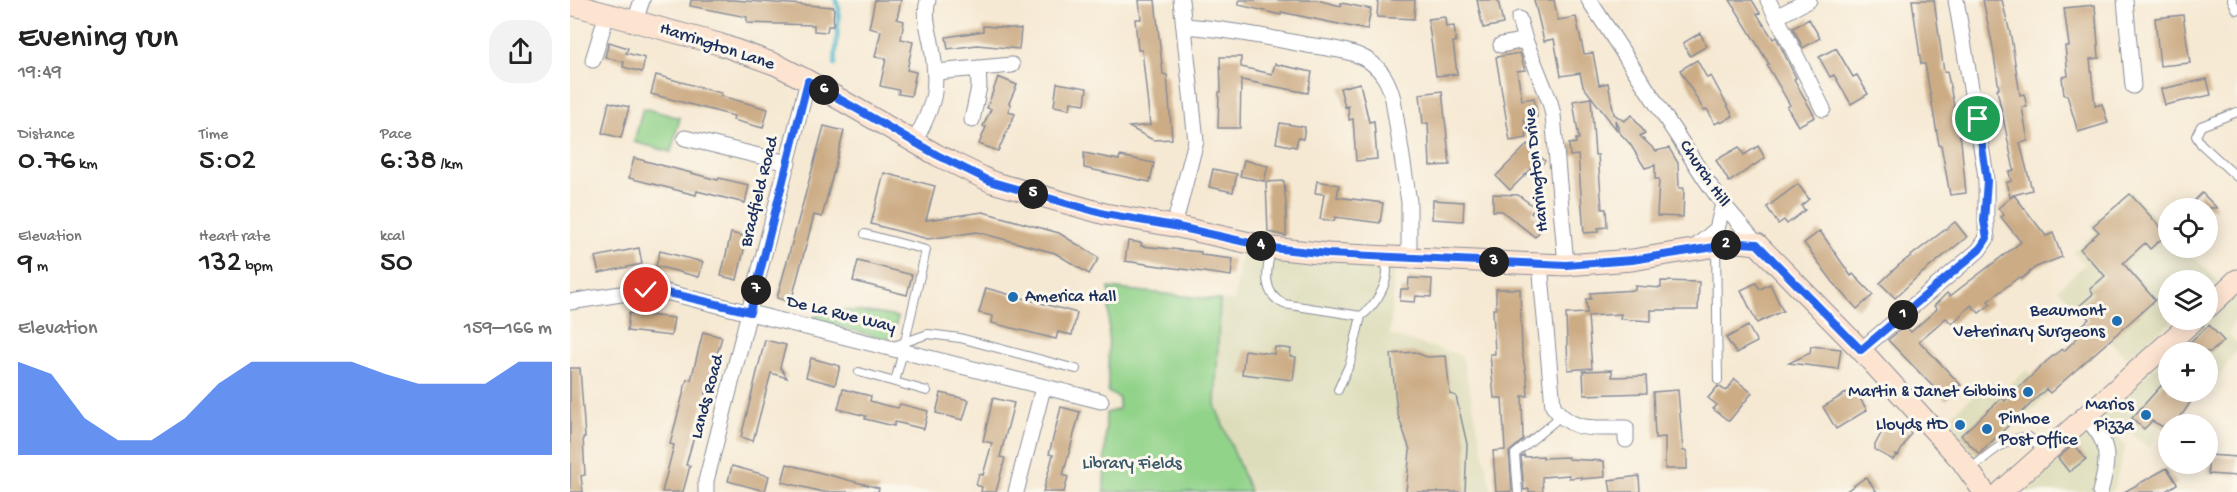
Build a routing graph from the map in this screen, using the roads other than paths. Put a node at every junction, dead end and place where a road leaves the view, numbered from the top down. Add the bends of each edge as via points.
1 (642, 0) edge
2 (928, 0) edge
3 (1181, 0) edge
4 (1589, 0) edge
5 (1768, 0) edge
6 (1809, 0) edge
7 (1956, 0) edge
8 (2125, 0) edge
9 (2232, 0) edge
10 (570, 4) edge
11 (2237, 10) edge
12 (607, 14) junction
13 (1778, 16) junction
14 (1519, 19) dead end
15 (635, 21) junction
16 (1185, 26) junction
17 (1525, 40) junction
18 (1501, 45) dead end
19 (593, 60) dead end
20 (1012, 65) dead end
21 (978, 68) junction
22 (936, 72) junction
23 (808, 81) junction
24 (2133, 86) dead end
25 (1823, 109) dead end
26 (2237, 112) edge
27 (972, 120) dead end
28 (685, 138) dead end
29 (914, 142) junction
30 (788, 163) junction
31 (2237, 177) edge
32 (1723, 204) junction
33 (1174, 226) junction
34 (866, 234) dead end
35 (1757, 244) junction
36 (1716, 246) junction
37 (1272, 248) junction
38 (1692, 250) junction
39 (1382, 256) junction
40 (1409, 257) junction
41 (1540, 264) junction
42 (1566, 265) junction
43 (2237, 280) edge
44 (2218, 298) edge
45 (570, 302) edge
46 (750, 312) junction
47 (1361, 316) junction
48 (2183, 330) edge
49 (899, 346) junction
50 (1861, 350) junction
51 (1076, 369) dead end
52 (859, 372) dead end
53 (1718, 380) dead end
54 (895, 382) junction
55 (1042, 388) junction
56 (1338, 390) dead end
57 (927, 391) dead end
58 (1101, 401) dead end
59 (1561, 416) junction
60 (2085, 418) junction
61 (1626, 440) dead end
62 (2044, 454) junction
63 (1970, 470) junction
64 (706, 492) edge
65 (1016, 492) edge
66 (1518, 492) edge
67 (1984, 492) edge
68 (2001, 492) edge
69 (2100, 492) edge

1 - 15 street
2 - 22 street via 926,13
3 - 16 street
4 - 32 street, Church Hill
5 - 13 street
6 - 13 street
7 - 50 street via 1985,170 1987,238 1979,250
8 - 24 street
9 - 11 lane
10 - 12 street, Harrington Lane
12 - 15 street, Harrington Lane
12 - 19 street
13 - 25 street
14 - 17 street, Harrington Drive
15 - 23 street, Harrington Lane via 719,44
16 - 33 street via 1196,141
16 - 40 street via 1225,29 1334,50 1361,57 1379,69 1393,99 1409,202
17 - 18 street
17 - 42 street, Harrington Drive via 1553,115
20 - 21 street
21 - 22 street
21 - 27 street via 979,87
22 - 29 street via 930,115
23 - 29 street, Harrington Lane
23 - 30 street, Bradfield Road
26 - 31 lane via 2201,126 2196,136
28 - 30 street
29 - 33 street, Harrington Lane via 992,182 1105,214
30 - 46 street, Bradfield Road
32 - 35 street, Church Hill
32 - 38 street via 1717,229
33 - 37 street, Harrington Lane
34 - 49 lane via 926,250
35 - 36 street, Harrington Lane
35 - 50 street, Church Hill
36 - 38 street, Harrington Lane
36 - 53 lane
37 - 39 street, Harrington Lane
37 - 47 lane via 1268,287 1276,300
38 - 42 street, Harrington Lane
39 - 40 street, Harrington Lane
39 - 47 lane via 1386,281 1368,312
40 - 41 street, Harrington Lane
41 - 42 street, Harrington Lane
41 - 59 street via 1551,402
43 - 44 street
45 - 46 street, De La Rue Way via 646,290
46 - 49 street, De La Rue Way
46 - 64 street, Lands Road
47 - 56 lane via 1350,363
48 - 60 street
49 - 51 lane via 928,334 960,338
49 - 54 lane
49 - 55 street, De La Rue Way
50 - 63 street, Church Hill
52 - 54 lane
54 - 57 lane
55 - 58 street, De La Rue Way
55 - 65 street
59 - 61 street via 1579,427 1626,428
59 - 66 lane via 1515,454
60 - 62 street
60 - 69 street via 2094,426 2107,452
62 - 63 lane via 2029,437 2017,437
62 - 68 street
63 - 67 street, Church Hill

